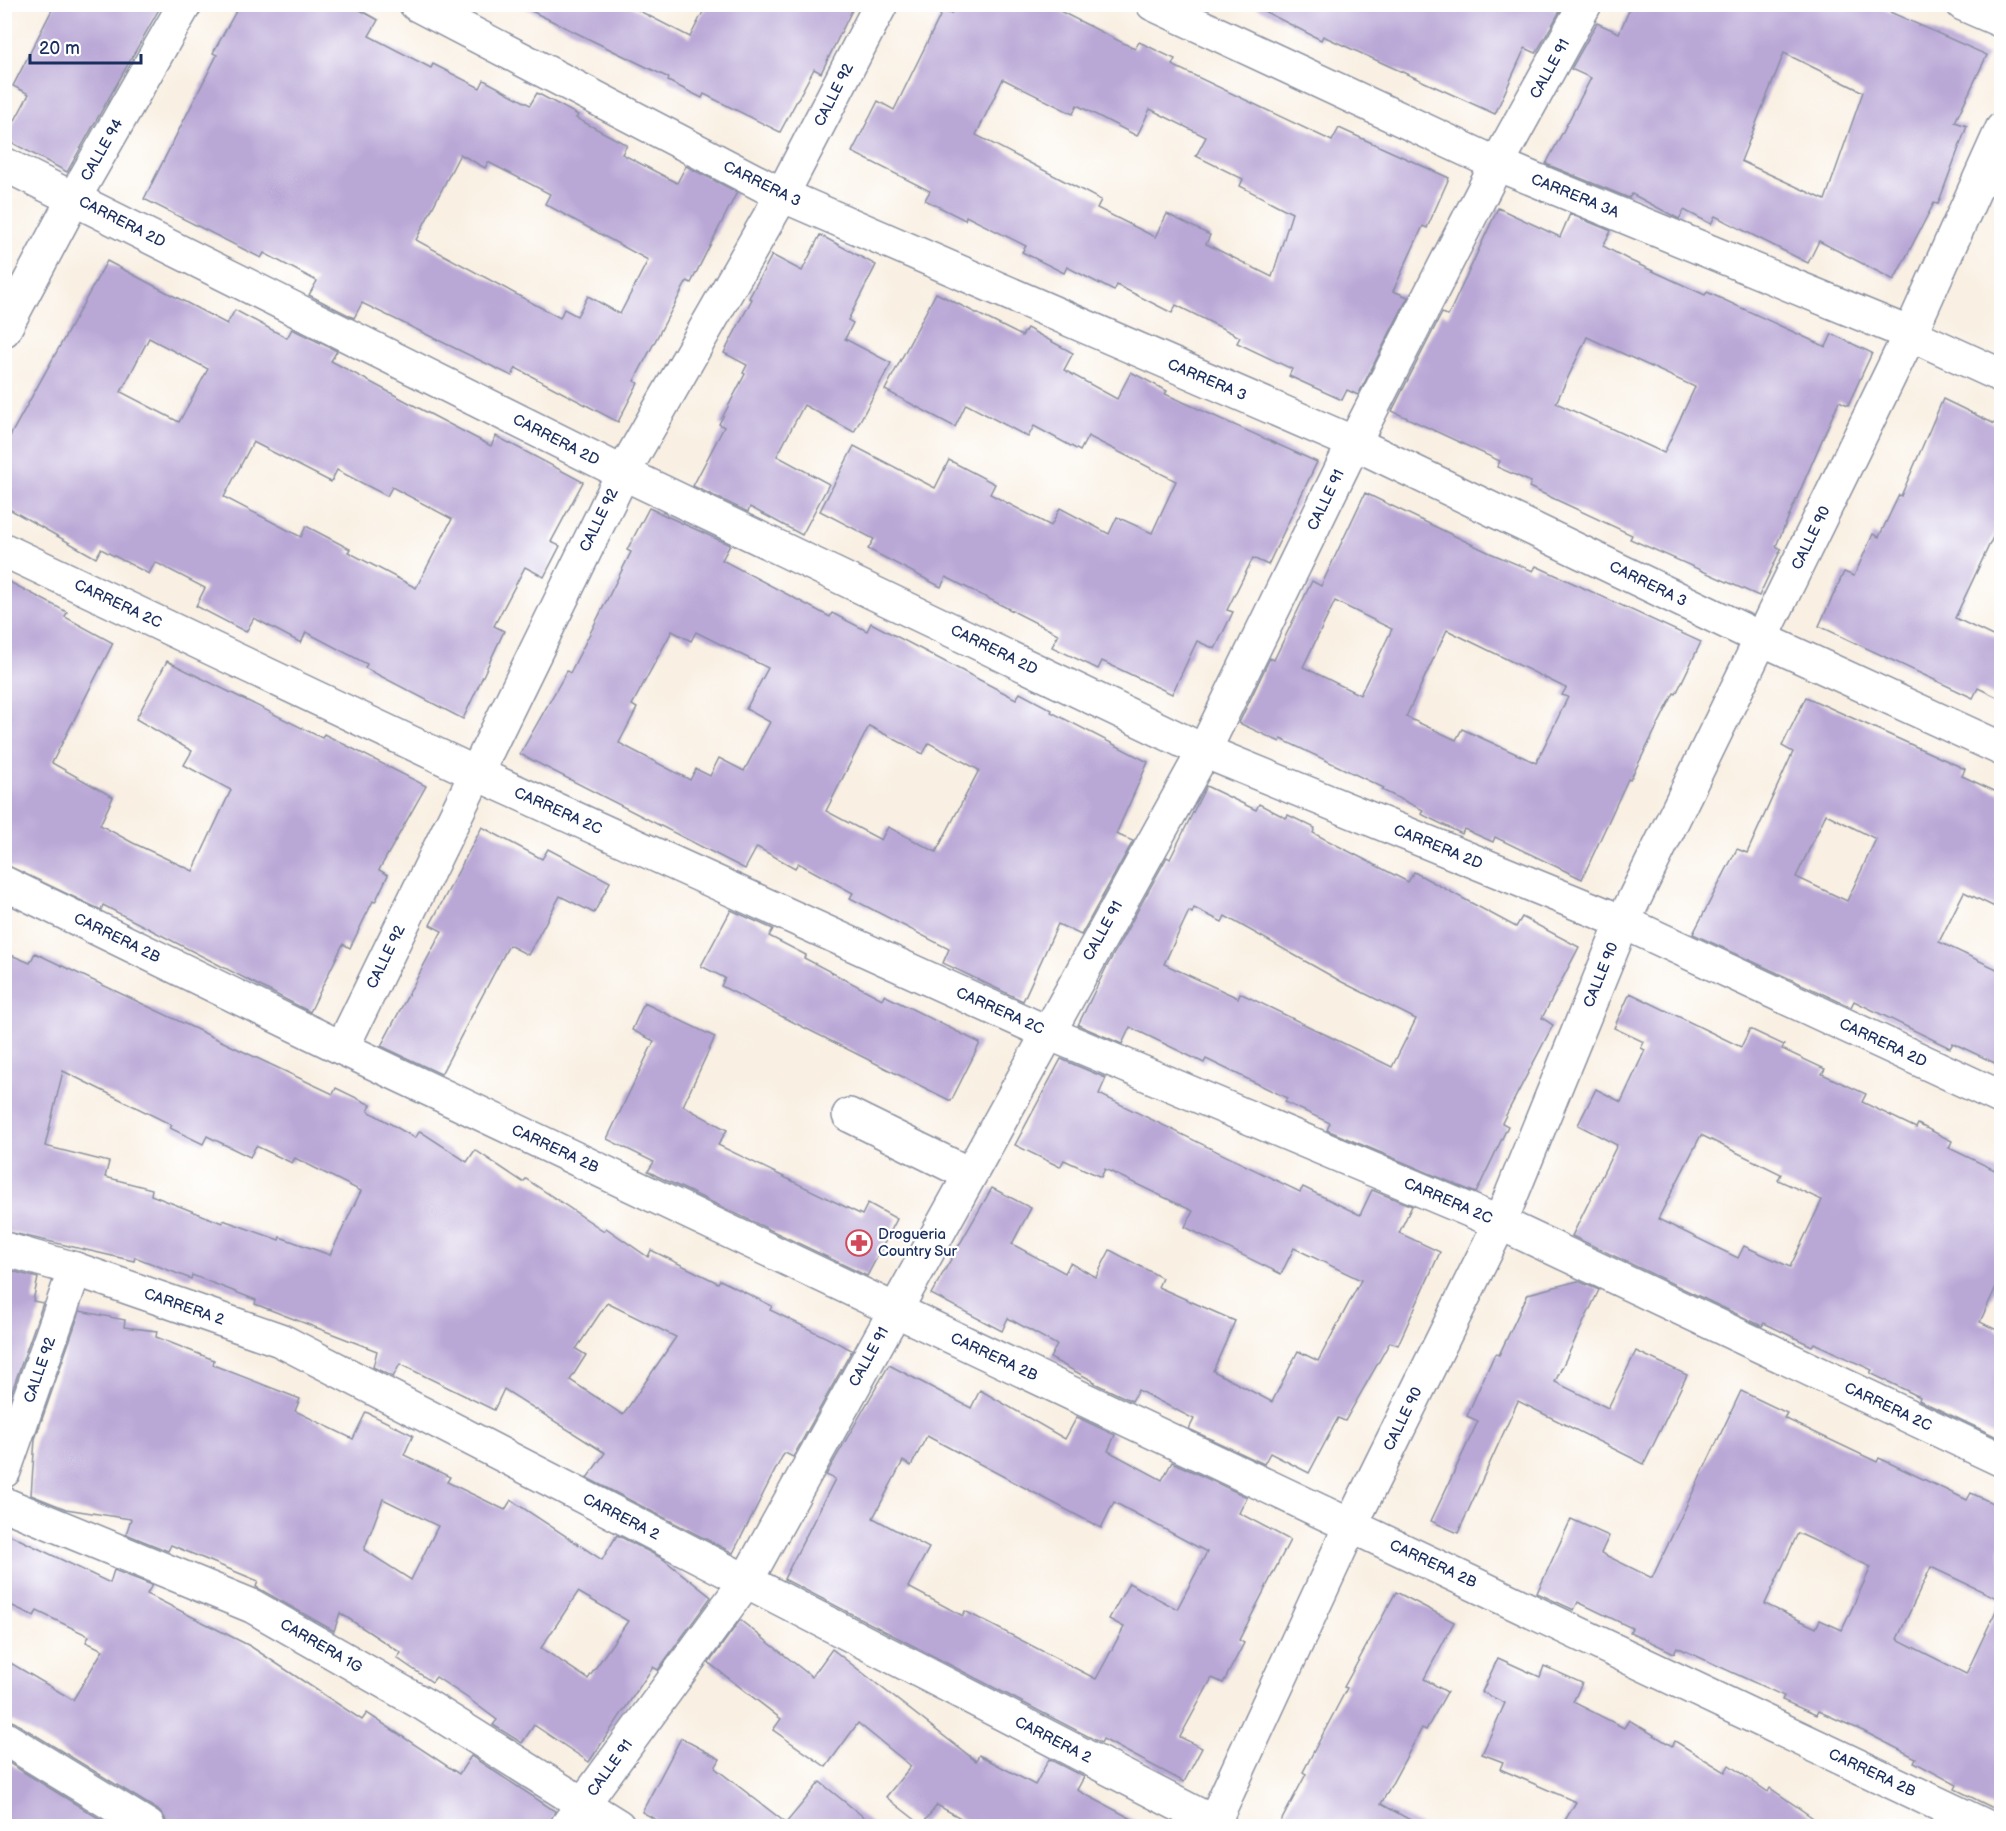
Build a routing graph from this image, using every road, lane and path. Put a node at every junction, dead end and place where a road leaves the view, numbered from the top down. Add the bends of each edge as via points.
1 (185, 4) edge
2 (416, 4) edge
3 (881, 4) edge
4 (1153, 4) edge
5 (1585, 4) edge
6 (1963, 4) edge
7 (2001, 21) edge
8 (2001, 129) edge
9 (4, 164) edge
10 (1497, 164) junction
11 (782, 195) junction
12 (74, 198) junction
13 (4, 330) edge
14 (1910, 334) junction
15 (2001, 376) edge
16 (1354, 443) junction
17 (623, 473) junction
18 (4, 550) edge
19 (1762, 639) junction
20 (2001, 748) edge
21 (1204, 751) junction
22 (475, 773) junction
23 (4, 883) edge
24 (1623, 922) junction
25 (1046, 1032) junction
26 (342, 1048) junction
27 (2001, 1098) edge
28 (849, 1115) dead end
29 (969, 1174) junction
30 (1500, 1223) junction
31 (4, 1249) edge
32 (75, 1269) junction
33 (895, 1310) junction
34 (2001, 1460) edge
35 (4, 1471) edge
36 (4, 1504) edge
37 (1351, 1525) junction
38 (746, 1581) junction
39 (4, 1738) edge
40 (576, 1815) edge
41 (1215, 1825) edge
42 (148, 1827) edge
43 (618, 1827) edge
44 (1985, 1827) edge

1 - 12 street, CALLE 94
2 - 11 street, CARRERA 3
3 - 11 street, CALLE 92
4 - 10 street, CARRERA 3A
5 - 10 street, CALLE 91
6 - 7 street
8 - 14 street, CALLE 90
9 - 12 street, CARRERA 2D
10 - 14 street, CARRERA 3A
10 - 16 street, CALLE 91
11 - 16 street, CARRERA 3
11 - 17 street, CALLE 92
12 - 13 street, CALLE 94
12 - 17 street, CARRERA 2D
14 - 15 street, CARRERA 3A
14 - 19 street, CALLE 90
16 - 19 street, CARRERA 3
16 - 21 street, CALLE 91
17 - 21 street, CARRERA 2D
17 - 22 street, CALLE 92
18 - 22 street, CARRERA 2C
19 - 20 street, CARRERA 3
19 - 24 street, CALLE 90
21 - 24 street, CARRERA 2D
21 - 25 street, CALLE 91
22 - 25 street, CARRERA 2C
22 - 26 street, CALLE 92
23 - 26 street, CARRERA 2B
24 - 27 street, CARRERA 2D
24 - 30 street, CALLE 90
25 - 29 street, CALLE 91
25 - 30 street, CARRERA 2C
26 - 33 street, CARRERA 2B
28 - 29 street
29 - 33 street, CALLE 91
30 - 34 street, CARRERA 2C
30 - 37 street, CALLE 90
31 - 32 street, CARRERA 2
32 - 35 street, CALLE 92
32 - 38 street, CARRERA 2 via 280,1340
33 - 37 street, CARRERA 2B
33 - 38 street, CALLE 91
36 - 40 street, CARRERA 1G via 252,1606 425,1705
37 - 41 street, CALLE 90
37 - 44 street, CARRERA 2B
38 - 40 street, CALLE 91
38 - 41 street, CARRERA 2
39 - 42 street
40 - 43 street, CARRERA 1G

